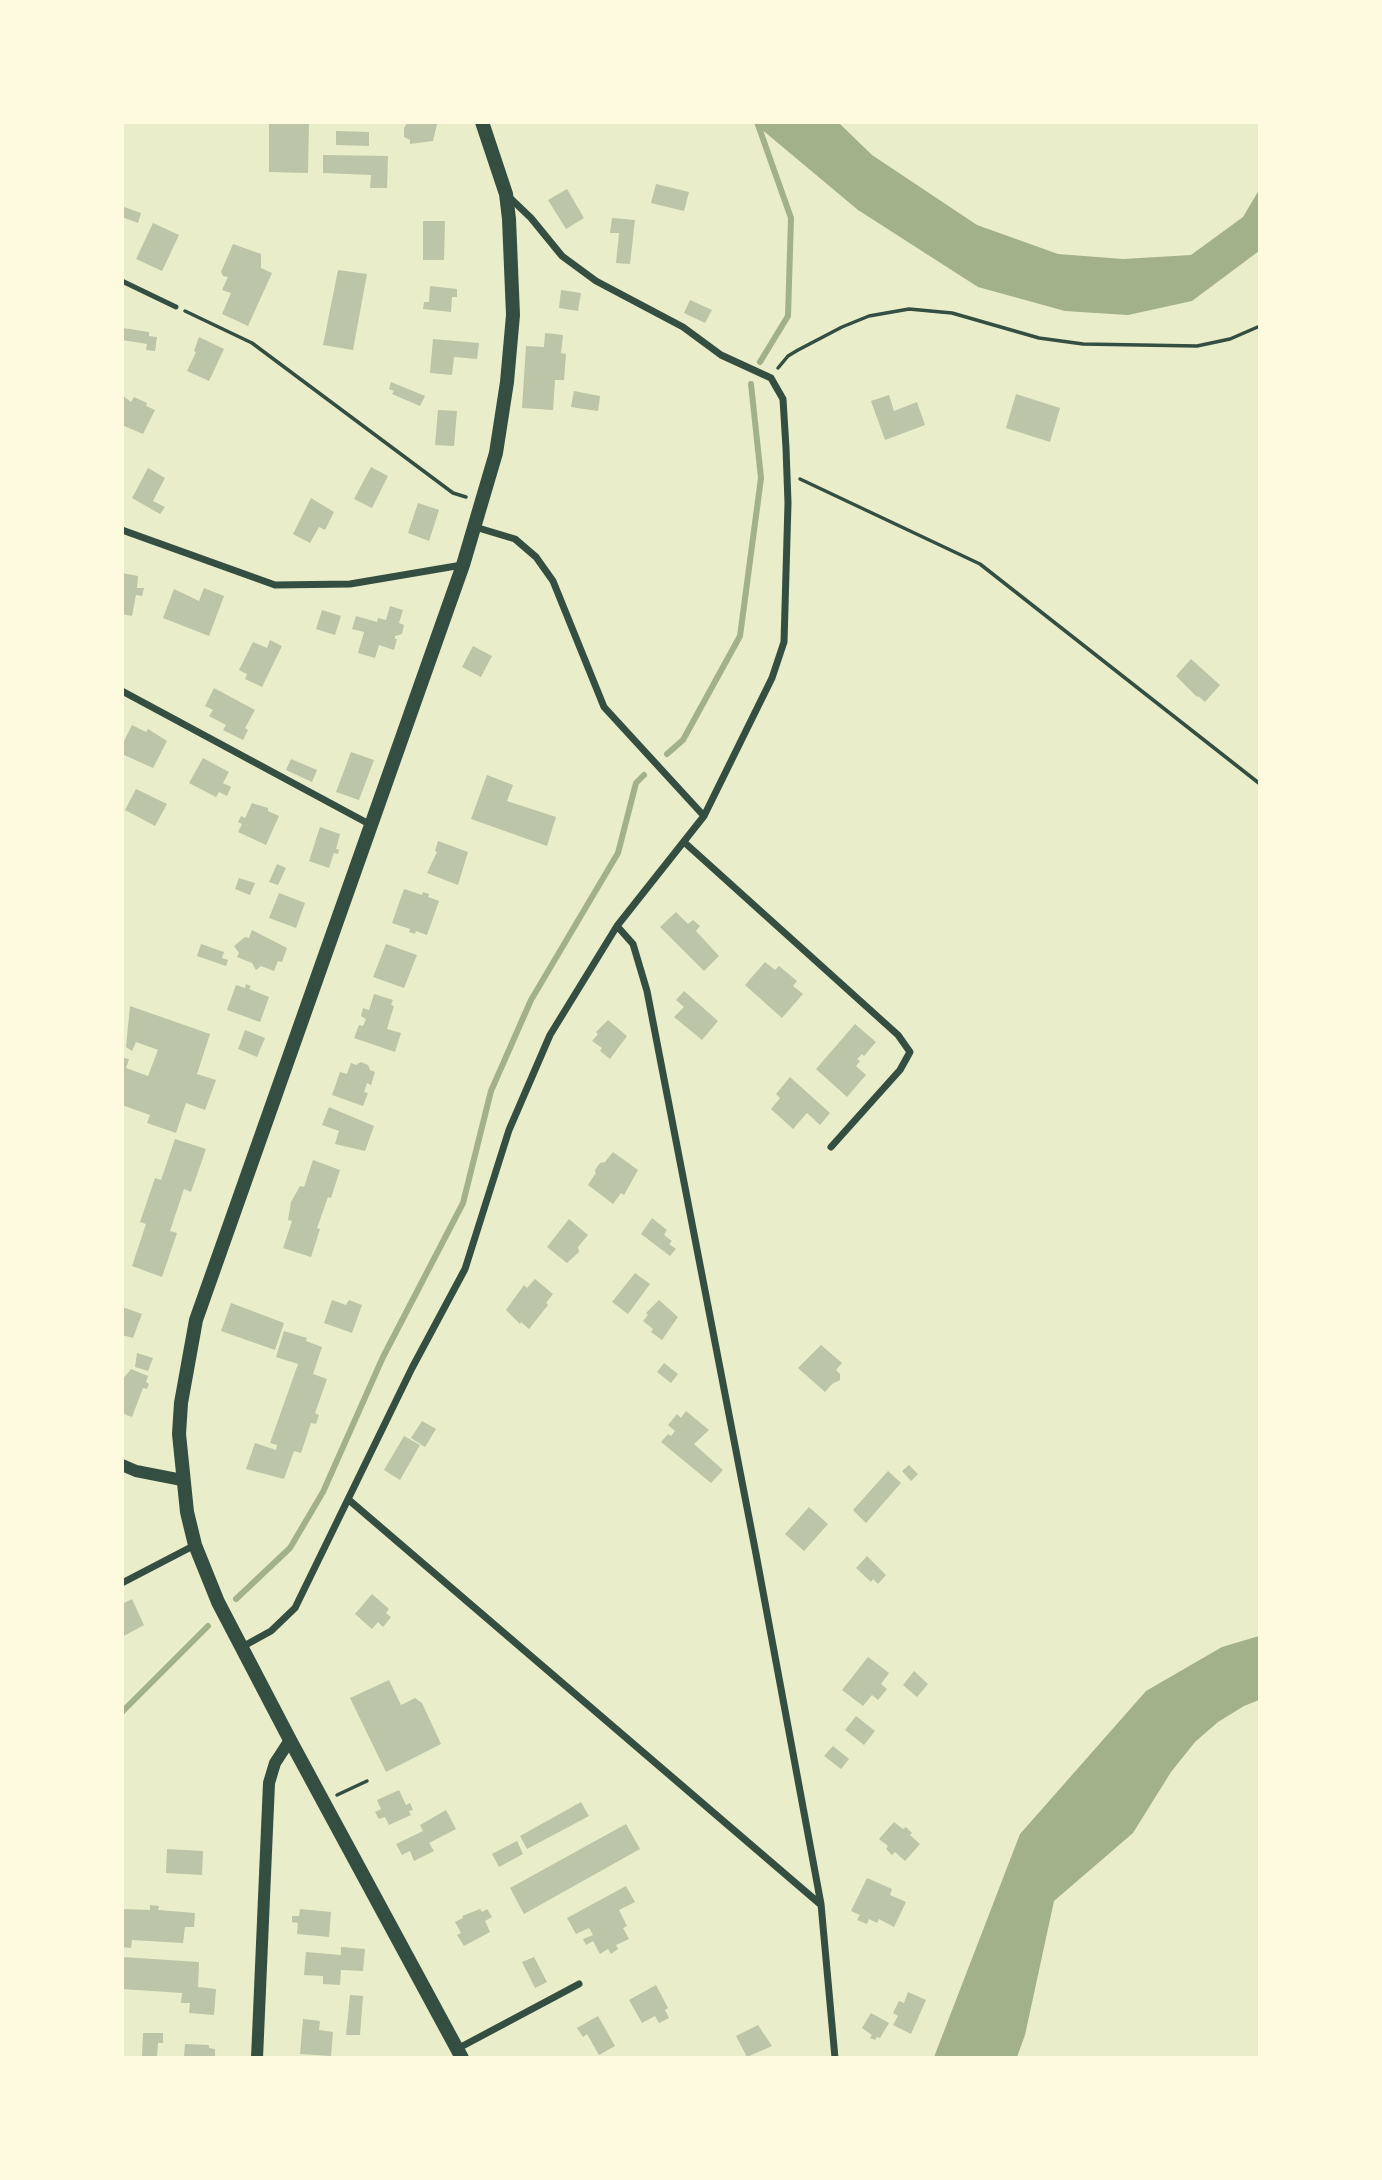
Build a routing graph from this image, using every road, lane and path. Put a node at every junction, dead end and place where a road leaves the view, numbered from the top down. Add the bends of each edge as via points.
1 (482, 122) edge
2 (506, 194) junction
3 (122, 281) edge
4 (176, 307) joint
5 (1259, 326) edge
6 (771, 378) junction
7 (786, 473) junction
8 (482, 502) junction
9 (474, 527) junction
10 (122, 530) edge
11 (463, 565) junction
12 (122, 691) edge
13 (1259, 784) edge
14 (704, 816) junction
15 (372, 825) junction
16 (684, 842) junction
17 (617, 926) junction
18 (831, 1147) dead end
19 (122, 1465) edge
20 (182, 1480) junction
21 (349, 1500) junction
22 (195, 1545) junction
23 (122, 1583) edge
24 (241, 1648) junction
25 (290, 1740) junction
26 (367, 1781) dead end
27 (330, 1785) dead end
28 (821, 1904) junction
29 (579, 1984) dead end
30 (459, 2053) edge
31 (257, 2057) edge
32 (835, 2057) edge

1 - 2 main road
2 - 6 street via 562,256 596,281 682,327 721,355
2 - 8 main road via 513,315 496,453
3 - 4 lane
4 - 8 path via 252,343 453,493
5 - 6 path via 1197,346 1083,344 1039,338 952,313 909,309 869,316 842,327 789,356
6 - 7 street via 783,399
7 - 13 path via 980,564
7 - 14 street via 784,642 767,689
8 - 9 main road
9 - 11 main road
9 - 14 street via 515,539 536,556 553,581 604,707
10 - 11 street via 275,584 350,584
11 - 15 main road
12 - 15 street
14 - 16 street
15 - 20 main road via 196,1320 181,1403
16 - 17 street
16 - 18 street via 898,1035 910,1052 900,1070
17 - 21 street via 550,1035 509,1130 465,1269
17 - 28 street via 633,944 647,991
19 - 20 street
20 - 22 main road
21 - 24 street via 295,1608 271,1631
21 - 28 street
22 - 23 street
22 - 24 main road
24 - 25 main road
25 - 30 main road
25 - 31 street via 269,1783
26 - 27 path via 337,1798
28 - 32 street
29 - 30 street

